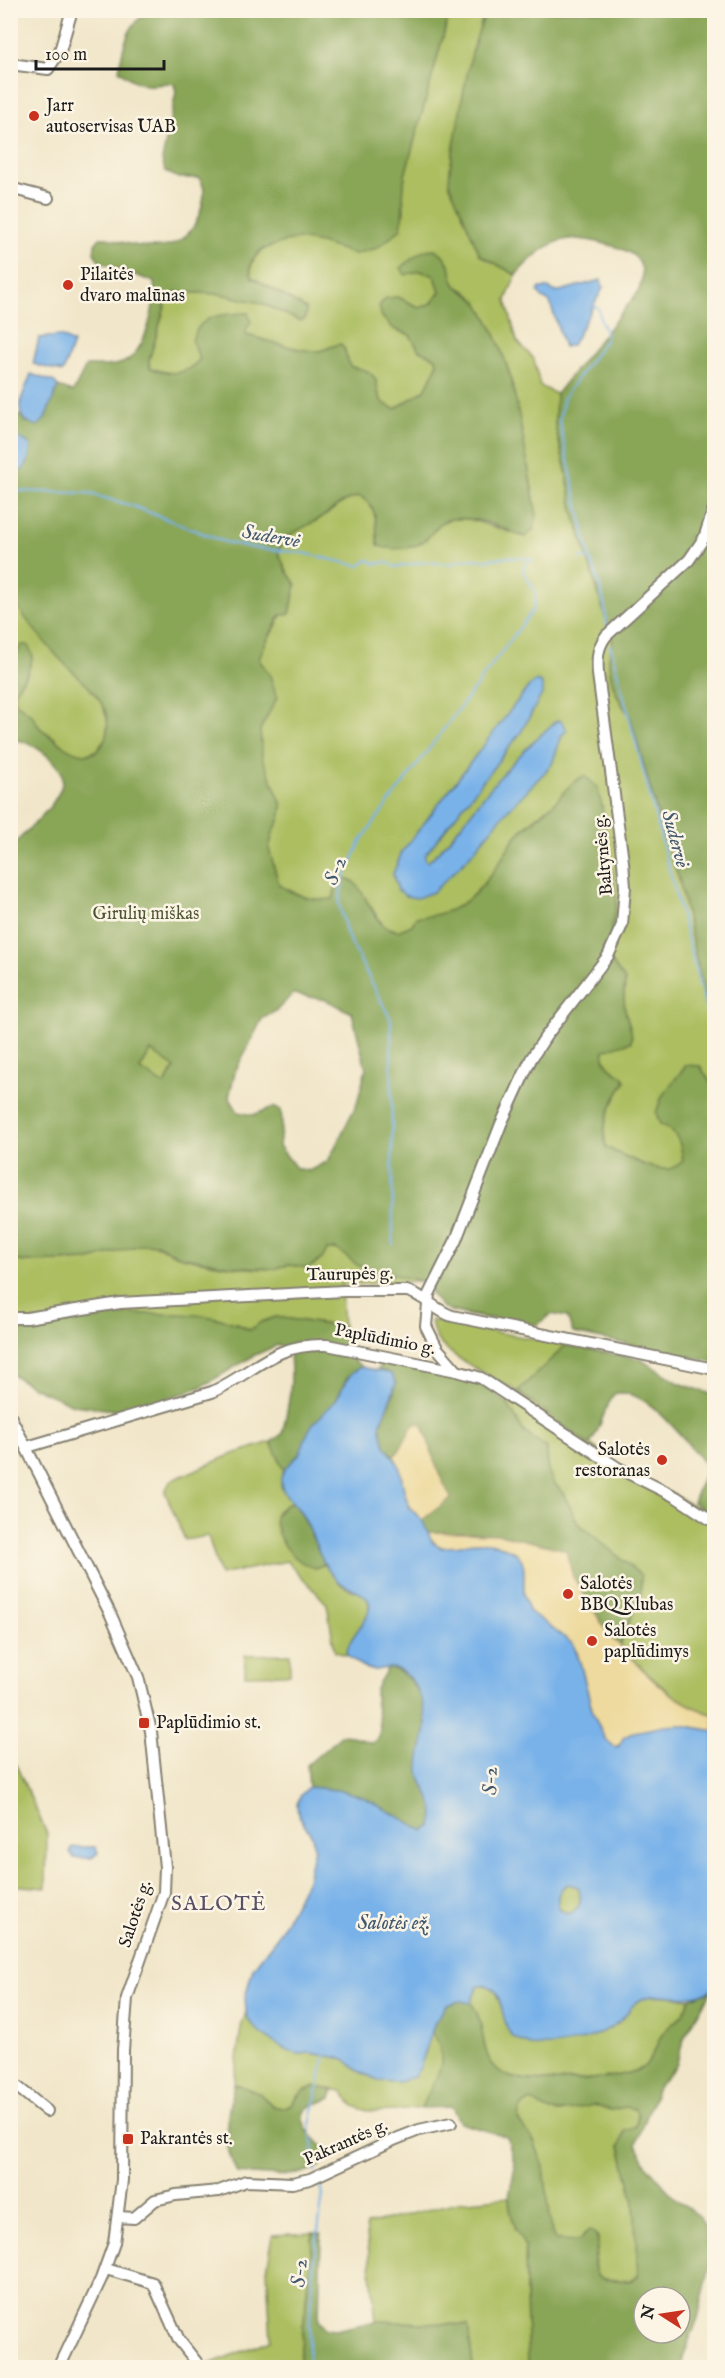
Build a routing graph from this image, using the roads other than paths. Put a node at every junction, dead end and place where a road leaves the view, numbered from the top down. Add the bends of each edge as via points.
1 (72, 10) edge
2 (10, 64) edge
3 (10, 188) edge
4 (48, 198) dead end
5 (714, 508) edge
6 (428, 1303) junction
7 (10, 1318) edge
8 (714, 1369) edge
9 (457, 1371) junction
10 (10, 1416) edge
11 (27, 1447) junction
12 (714, 1522) edge
13 (10, 2081) edge
14 (47, 2111) dead end
15 (451, 2123) dead end
16 (118, 2217) junction
17 (106, 2269) junction
18 (59, 2367) edge
19 (201, 2367) edge

1 - 2 street via 60,51 48,69
3 - 4 street
5 - 6 street, Baltynės g. via 704,538 689,560 606,636 599,647 598,674 625,887 622,925 608,956 546,1036 524,1073
6 - 7 street, Taurupės g. via 416,1293 406,1291 344,1291 120,1303
6 - 8 street, Taurupės g. via 452,1316
6 - 9 street via 426,1326 437,1348
9 - 11 street, Paplūdimio g. via 306,1344 275,1354 212,1392
9 - 12 street, Paplūdimio g. via 496,1386 618,1468 676,1497
10 - 11 street, Salotės g.
11 - 16 street, Salotės g. via 138,1677 151,1731 159,1797 164,1892 127,1998
13 - 14 street
15 - 16 street, Pakrantės g. via 396,2139 310,2179 246,2181 219,2190 163,2198 134,2218
16 - 17 street, Salotės g.
17 - 18 street, Salotės g.
17 - 19 street via 153,2283 179,2340

